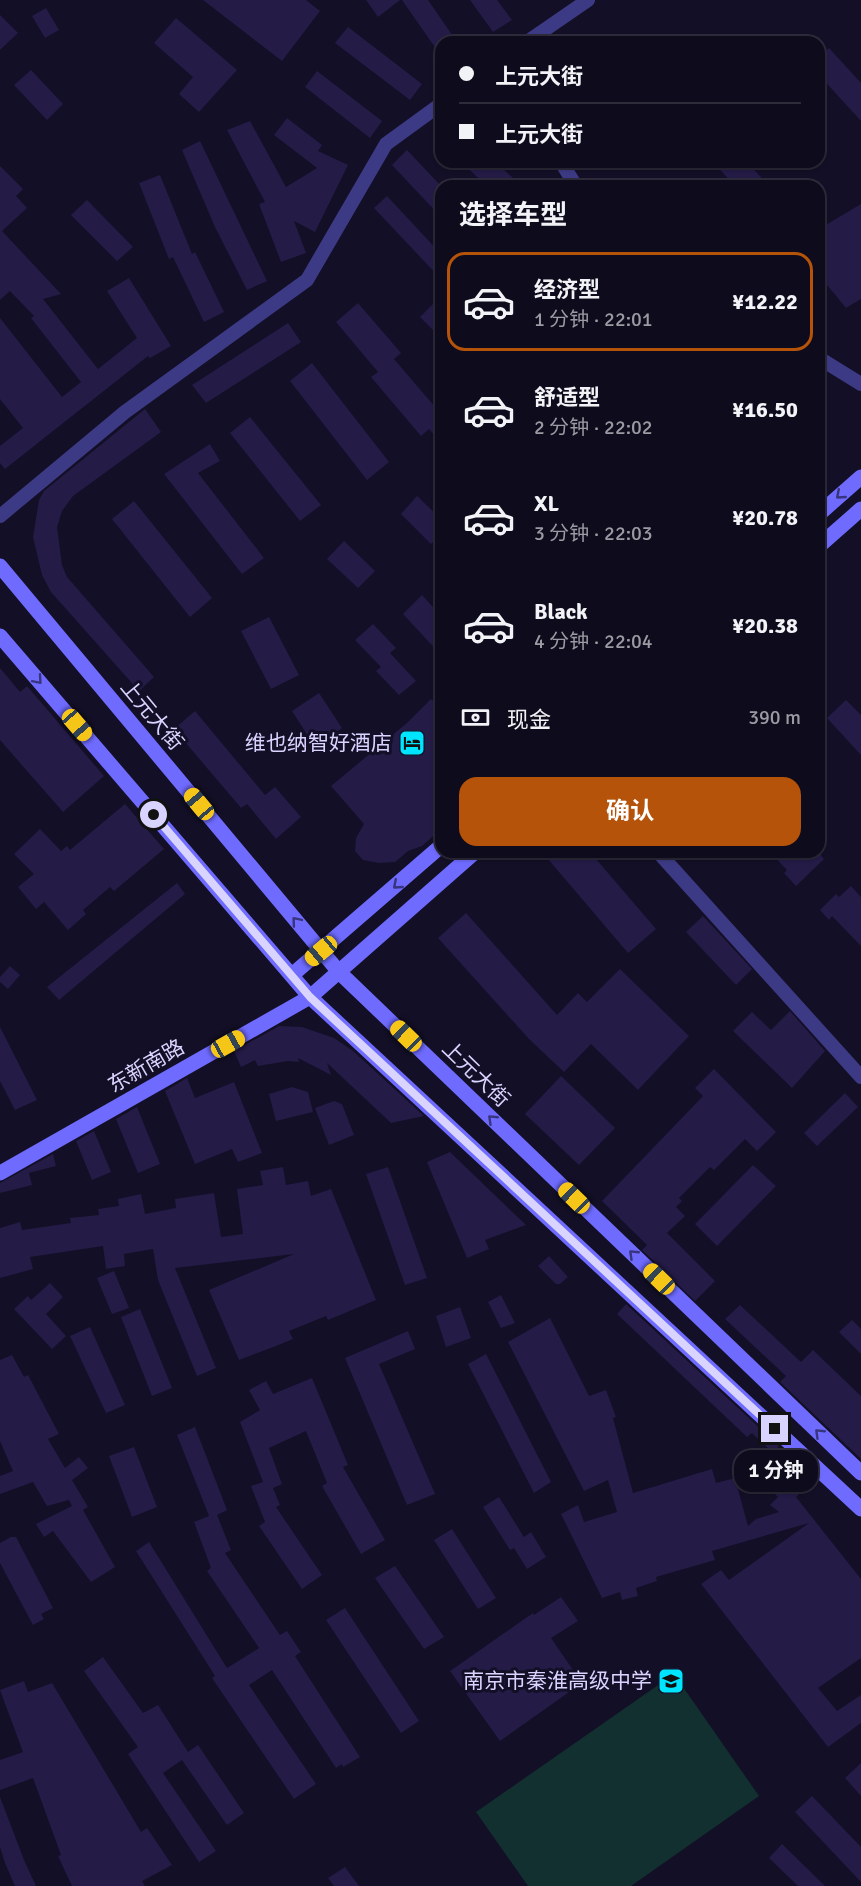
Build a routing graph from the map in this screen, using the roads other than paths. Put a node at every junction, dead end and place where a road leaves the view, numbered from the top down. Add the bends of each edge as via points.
1 (588, 0) edge
2 (536, 36) edge
3 (435, 108) edge
4 (825, 362) edge
5 (861, 384) edge
6 (861, 477) edge
7 (861, 508) edge
8 (825, 509) edge
9 (0, 516) edge
10 (825, 541) edge
11 (0, 566) edge
12 (0, 636) edge
13 (435, 851) edge
14 (468, 858) edge
15 (663, 858) edge
16 (321, 951) junction
17 (339, 972) junction
18 (292, 975) junction
19 (310, 997) junction
20 (861, 1077) edge
21 (0, 1173) edge
22 (861, 1473) edge
23 (861, 1509) edge

1 - 2 street
3 - 9 street via 386,144 307,280 125,412
4 - 5 street
6 -> 8 main road
7 - 10 main road
16 -> 11 main road, 上元大街
12 -> 18 main road
13 -> 16 main road
14 - 17 main road, 东新南路
15 - 20 street
16 - 17 main road, 上元大街
16 - 18 main road
17 - 19 main road, 东新南路
22 -> 17 main road, 上元大街
18 - 19 main road
19 - 21 main road, 东新南路
19 - 23 main road

